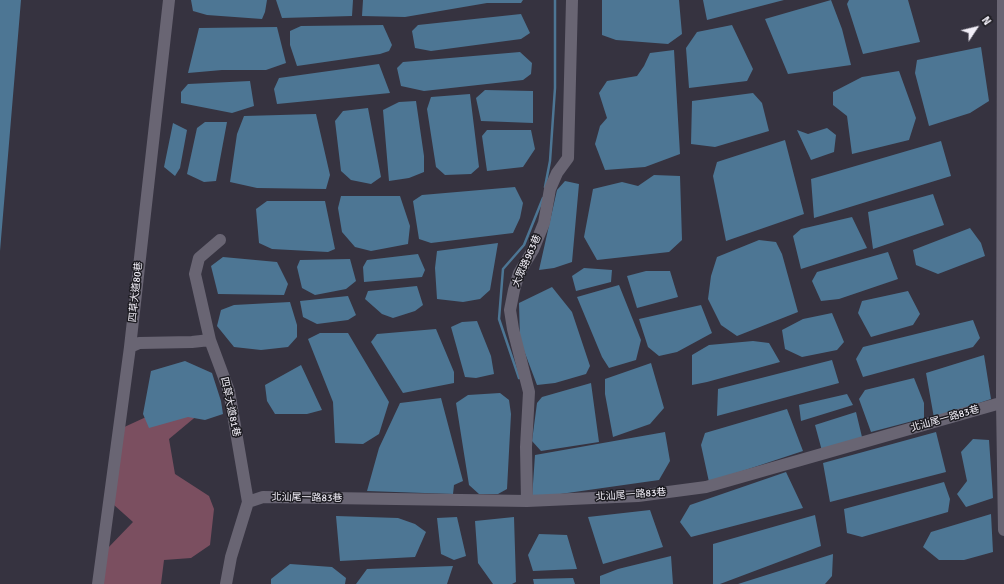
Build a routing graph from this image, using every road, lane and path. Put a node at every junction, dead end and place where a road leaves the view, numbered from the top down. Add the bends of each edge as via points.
1 (169, 0) edge
2 (572, 0) edge
3 (1003, 0) edge
4 (1003, 52) edge
5 (220, 240) dead end
6 (210, 340) junction
7 (130, 347) junction
8 (1003, 402) edge
9 (527, 500) junction
10 (248, 502) junction
11 (1004, 530) edge
12 (98, 584) edge
13 (226, 584) edge

1 - 7 street, 四草大道80巷
2 - 9 street, 大眾路963巷 via 568,158 550,189 544,223 533,250 519,273 510,310 529,392
3 - 4 street
4 - 8 street
5 - 6 street, 四草大道81巷 via 199,258 195,274
6 - 7 street via 139,343
6 - 10 street, 四草大道81巷 via 229,391
7 - 12 street, 四草大道80巷
8 - 9 street, 北汕尾一路83巷 via 706,487 638,496
8 - 11 street
9 - 10 street, 北汕尾一路83巷 via 263,498
10 - 13 street, 四草大道81巷

